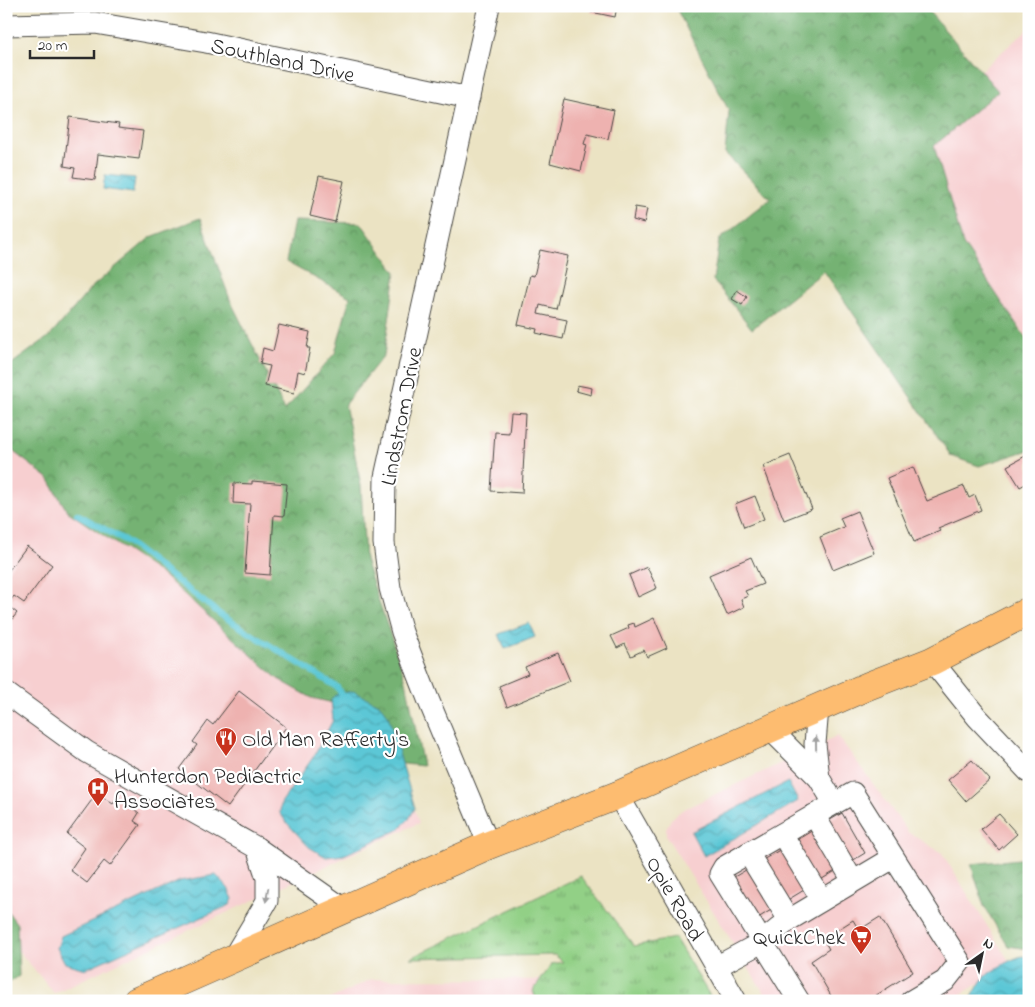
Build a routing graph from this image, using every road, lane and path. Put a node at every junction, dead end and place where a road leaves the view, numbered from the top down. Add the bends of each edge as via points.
1 (489, 6) edge
2 (6, 25) edge
3 (469, 98) junction
4 (1029, 611) edge
5 (932, 661) junction
6 (6, 693) edge
7 (818, 708) junction
8 (770, 729) junction
9 (1029, 772) edge
10 (819, 778) junction
11 (618, 795) junction
12 (834, 804) junction
13 (814, 815) junction
14 (782, 834) junction
15 (489, 845) junction
16 (257, 848) junction
17 (748, 853) junction
18 (893, 858) junction
19 (853, 881) junction
20 (822, 900) junction
21 (344, 909) junction
22 (789, 920) junction
23 (762, 942) junction
24 (233, 958) junction
25 (716, 967) junction
26 (137, 1001) edge
27 (736, 1001) edge
28 (798, 1001) edge
29 (911, 1001) edge

1 - 3 street, Lindstrom Drive
2 - 3 street, Southland Drive via 95,23 206,42
3 - 15 street, Lindstrom Drive via 385,478 384,543 390,588 402,632
4 - 5 highway
5 - 7 highway
5 - 9 street via 977,717
6 - 16 street via 87,752
7 - 8 highway
10 -> 7 street via 815,744
8 - 10 street
8 - 11 highway
10 - 12 street
11 - 15 highway
11 - 25 street, Opie Road
12 - 13 street
12 - 18 street via 853,793
13 - 14 street
13 - 19 street
14 - 17 street
14 - 20 street
15 - 21 highway
16 - 21 street
16 -> 24 street via 267,878 267,901
17 - 22 street
17 - 23 street via 724,867 720,874
18 - 19 street
18 - 29 street via 960,962 945,981
19 - 20 street
20 - 22 street
21 - 24 highway
22 - 23 street
23 - 25 street
23 - 28 street
24 - 26 highway
25 - 27 street, Opie Road

